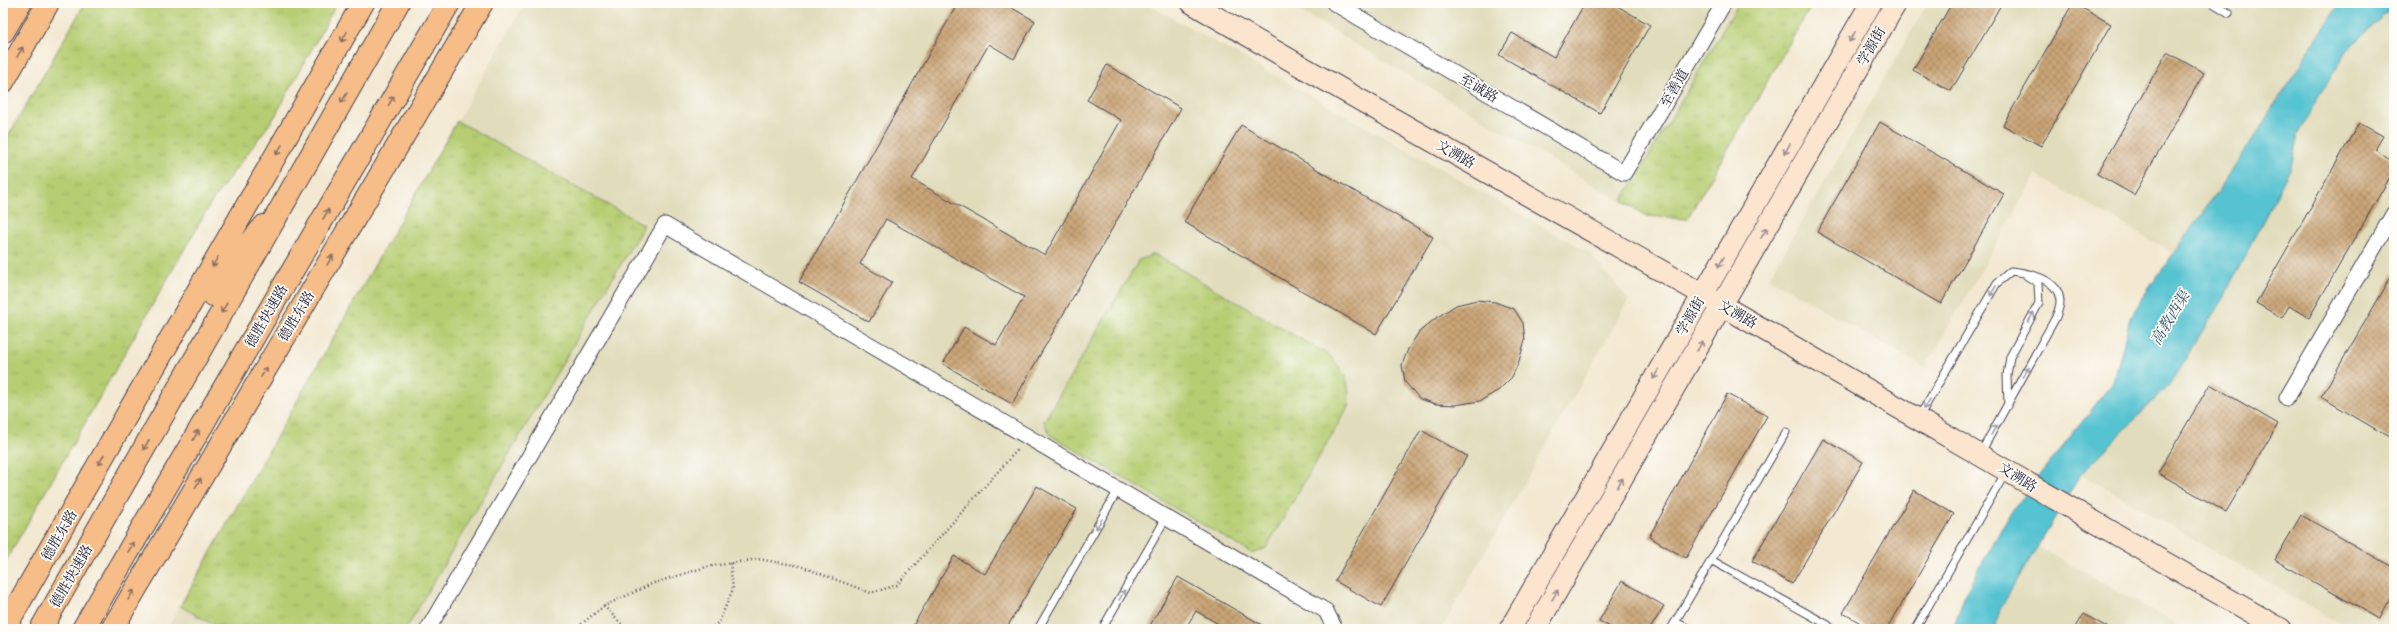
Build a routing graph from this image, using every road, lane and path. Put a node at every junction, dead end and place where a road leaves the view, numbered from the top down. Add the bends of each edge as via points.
1 (20, 3) edge
2 (48, 3) edge
3 (364, 3) edge
4 (398, 3) edge
5 (449, 3) edge
6 (482, 3) edge
7 (1334, 3) edge
8 (1724, 3) edge
9 (1872, 3) edge
10 (1896, 3) edge
11 (2213, 3) edge
12 (1196, 4) edge
13 (2229, 13) dead end
14 (3, 32) edge
15 (3, 82) edge
16 (1624, 174) joint
17 (286, 199) junction
18 (2392, 221) edge
19 (2022, 272) junction
20 (1702, 294) junction
21 (1723, 306) junction
22 (2287, 398) dead end
23 (2008, 407) junction
24 (1918, 419) junction
25 (1786, 432) dead end
26 (116, 435) junction
27 (1028, 437) junction
28 (1980, 454) junction
29 (2007, 470) junction
30 (1118, 490) junction
31 (1166, 518) junction
32 (1711, 560) junction
33 (730, 563) junction
34 (604, 606) junction
35 (1676, 622) junction
36 (1829, 628) edge
37 (4, 629) edge
38 (41, 629) edge
39 (83, 629) edge
40 (112, 629) edge
41 (428, 629) edge
42 (575, 629) edge
43 (626, 629) edge
44 (710, 629) edge
45 (1038, 629) edge
46 (1102, 629) edge
47 (1335, 629) edge
48 (1510, 629) edge
49 (1536, 629) edge
50 (1672, 629) edge
51 (1689, 629) edge
52 (1915, 629) edge
53 (2281, 629) edge

1 - 14 main road
15 -> 2 main road
3 -> 26 main road, 德胜东路
4 -> 17 main road, 德胜快速路
39 -> 5 main road, 德胜快速路
40 -> 6 main road, 德胜东路
7 - 16 street, 至诚路
8 - 16 street, 至善道
9 -> 20 main road, 学源街
21 -> 10 main road, 学源街
11 - 13 lane
12 - 20 main road, 文溯路
17 - 26 main road via 228,270 163,381
17 -> 38 main road, 德胜快速路
18 - 22 street
23 -> 19 lane via 2007,375 2010,357 2039,303 2038,283
23 -> 19 lane via 2056,317 2060,301 2055,287 2043,279
19 -> 24 lane via 2011,271 1997,283
20 - 21 main road, 文溯路
20 -> 48 main road, 学源街
21 - 24 main road, 文溯路
49 -> 21 main road, 学源街
28 -> 23 lane
24 - 28 main road, 文溯路
25 - 32 lane
26 -> 37 main road, 德胜东路
27 - 30 street
27 - 33 path via 897,585 871,593 800,566 758,559
27 - 41 street via 665,225
28 - 29 main road, 文溯路
29 - 52 lane
29 - 53 main road, 文溯路 via 2071,510
30 - 31 street
30 -> 45 lane
46 -> 31 lane
31 - 47 street via 1326,611
32 - 35 lane
32 - 36 lane
33 - 34 path via 706,567 654,583
33 - 44 path via 733,589 719,622
34 - 42 path
34 - 43 path
35 - 50 lane
35 - 51 lane

